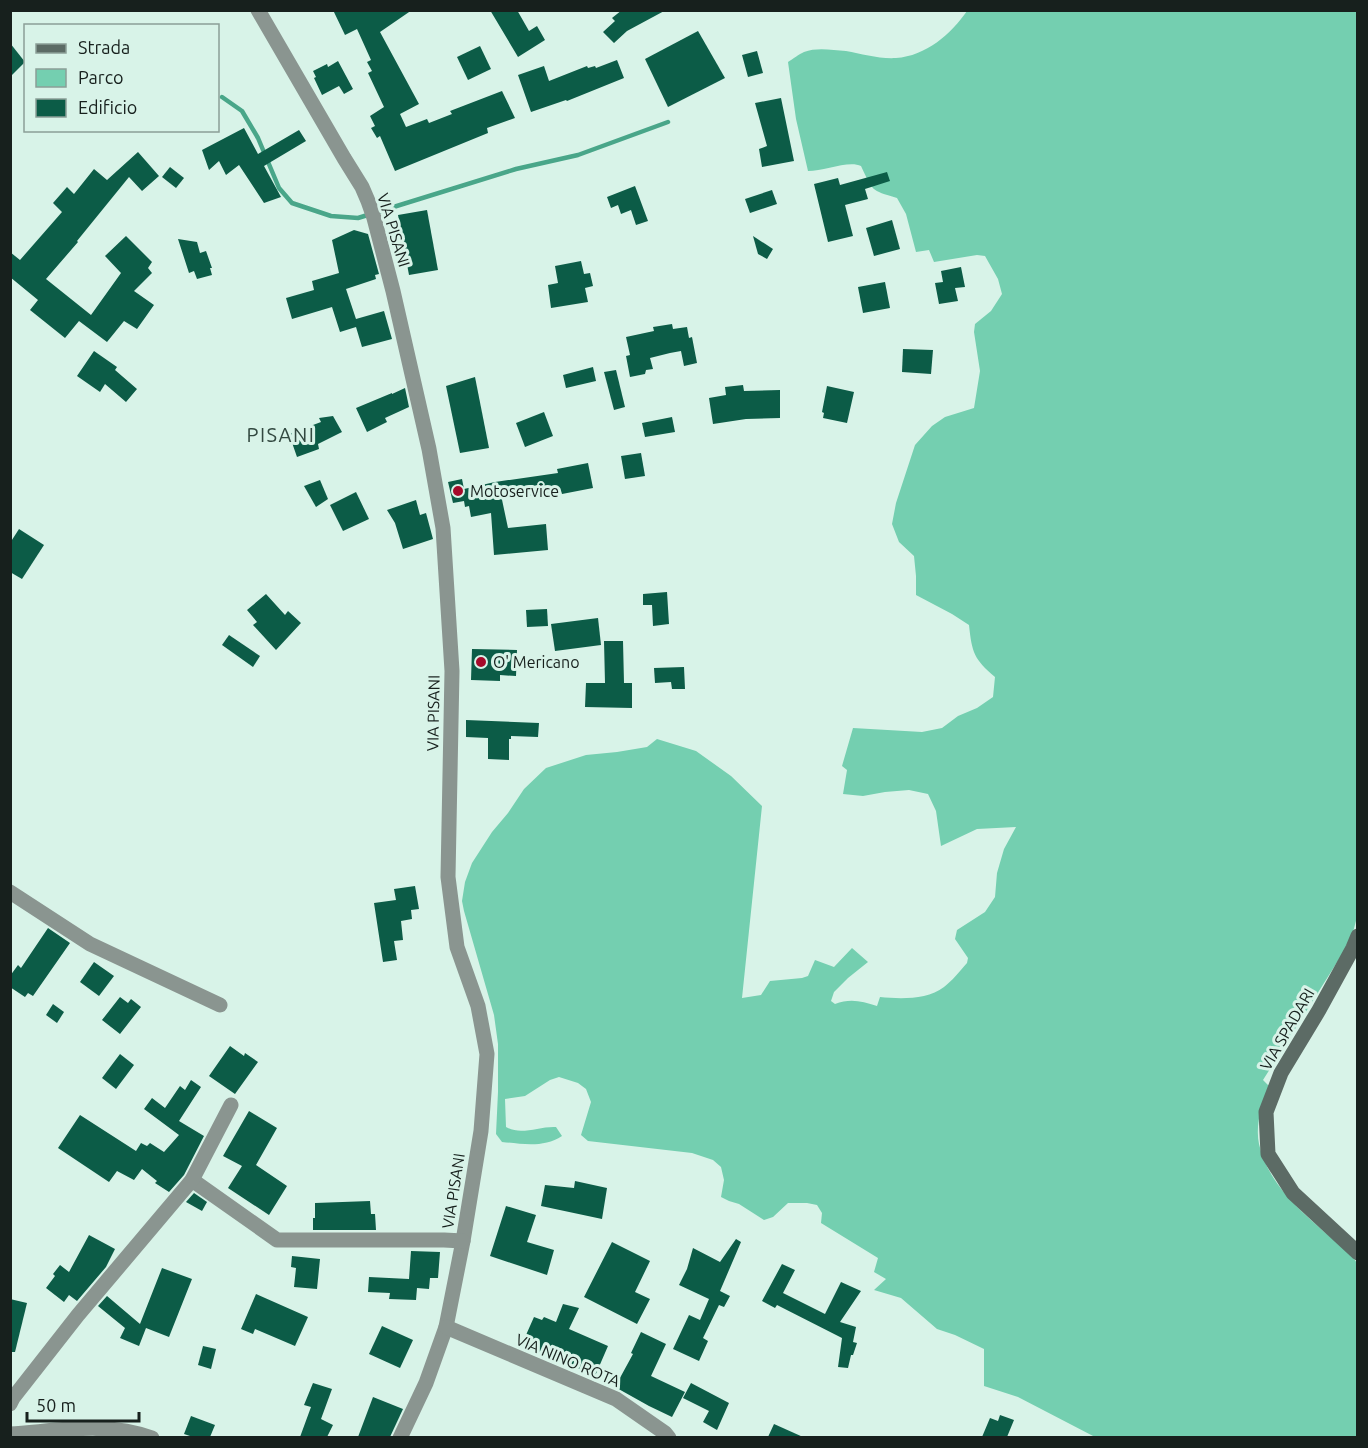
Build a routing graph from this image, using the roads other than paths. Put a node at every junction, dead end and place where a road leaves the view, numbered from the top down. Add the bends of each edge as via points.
1 (258, 10) edge
2 (10, 892) edge
3 (1358, 936) edge
4 (220, 1005) dead end
5 (231, 1105) dead end
6 (192, 1180) junction
7 (463, 1241) junction
8 (1358, 1253) edge
9 (446, 1327) junction
10 (10, 1404) edge
11 (10, 1434) edge
12 (152, 1437) edge
13 (400, 1437) edge
14 (669, 1437) edge

1 - 7 street, VIA PISANI via 368,201 393,291 443,528 452,671 448,877 457,947 478,1006 487,1054 481,1131
2 - 4 street via 90,944
3 - 8 street, VIA SPADARI via 1281,1074 1266,1112 1268,1154 1293,1193
5 - 6 street
6 - 7 street via 277,1240
6 - 10 street via 78,1315
7 - 9 street, VIA PISANI
9 - 13 street, VIA PISANI via 426,1383
9 - 14 street, VIA NINO ROTA via 616,1399
11 - 12 street via 115,1428

